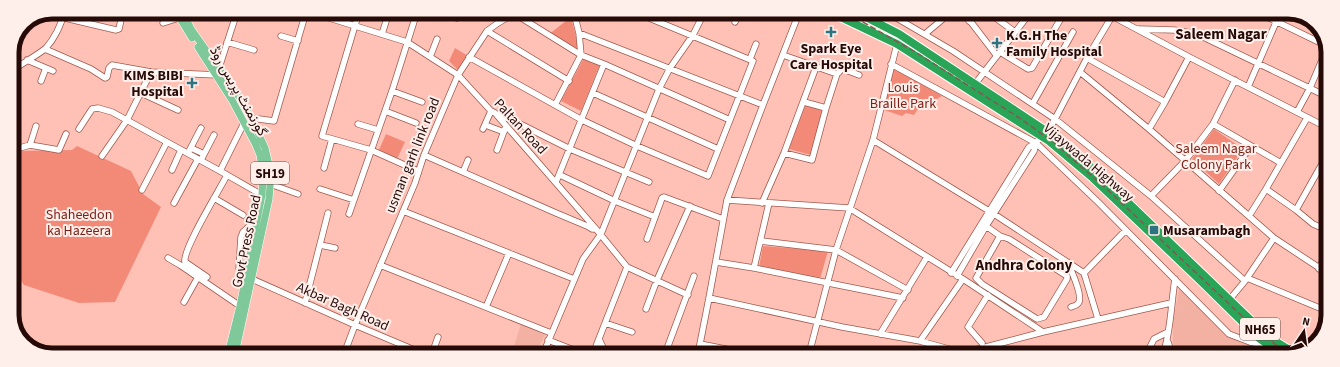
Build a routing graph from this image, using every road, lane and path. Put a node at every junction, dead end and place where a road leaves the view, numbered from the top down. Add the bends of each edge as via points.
1 (62, 19) edge
2 (78, 19) edge
3 (122, 19) edge
4 (171, 19) edge
5 (184, 19) edge
6 (235, 19) edge
7 (304, 19) edge
8 (334, 19) edge
9 (357, 19) edge
10 (387, 19) edge
11 (415, 19) edge
12 (505, 19) edge
13 (525, 19) edge
14 (576, 19) edge
15 (652, 19) edge
16 (701, 19) edge
17 (736, 19) edge
18 (797, 19) edge
19 (845, 19) edge
20 (870, 19) edge
21 (899, 19) edge
22 (942, 19) edge
23 (997, 19) edge
24 (1025, 19) edge
25 (1059, 19) edge
26 (1110, 19) edge
27 (1121, 19) edge
28 (1272, 19) edge
29 (970, 20) edge
30 (940, 21) joint
31 (1277, 21) junction
32 (735, 22) dead end
33 (163, 23) dead end
34 (355, 26) junction
35 (1136, 29) junction
36 (487, 31) junction
37 (1015, 32) junction
38 (1073, 32) dead end
39 (579, 33) junction
40 (382, 34) junction
41 (925, 34) junction
42 (693, 35) junction
43 (281, 36) dead end
44 (437, 39) dead end
45 (298, 41) junction
46 (227, 42) junction
47 (407, 42) junction
48 (1320, 43) edge
49 (756, 44) dead end
50 (897, 44) junction
51 (45, 48) junction
52 (254, 50) dead end
53 (998, 54) junction
54 (581, 55) junction
55 (784, 55) junction
56 (430, 57) junction
57 (469, 57) junction
58 (1189, 57) junction
59 (1087, 58) junction
60 (750, 59) junction
61 (27, 60) junction
62 (1321, 61) edge
63 (1258, 63) junction
64 (20, 64) edge
65 (604, 64) junction
66 (891, 64) junction
67 (816, 67) junction
68 (46, 68) junction
69 (670, 68) junction
70 (53, 70) dead end
71 (218, 71) junction
72 (151, 72) junction
73 (984, 72) junction
74 (1080, 72) junction
75 (838, 74) junction
76 (859, 74) dead end
77 (458, 75) junction
78 (1235, 80) junction
79 (41, 81) dead end
80 (569, 81) junction
81 (975, 84) junction
82 (1248, 87) junction
83 (1310, 88) junction
84 (659, 89) junction
85 (392, 91) junction
86 (141, 93) junction
87 (593, 93) junction
88 (1321, 93) edge
89 (740, 95) junction
90 (422, 102) dead end
91 (804, 102) junction
92 (1166, 102) junction
93 (1033, 103) junction
94 (555, 105) junction
95 (763, 105) junction
96 (826, 108) junction
97 (178, 110) dead end
98 (385, 111) junction
99 (493, 112) junction
100 (1297, 112) junction
101 (251, 118) junction
102 (648, 118) junction
103 (1307, 118) junction
104 (500, 119) junction
105 (1056, 119) junction
106 (127, 120) junction
107 (582, 120) junction
108 (730, 120) junction
109 (244, 123) junction
110 (416, 123) dead end
111 (358, 124) dead end
112 (1213, 124) junction
113 (1321, 125) edge
114 (36, 126) dead end
115 (506, 126) junction
116 (201, 128) dead end
117 (79, 129) dead end
118 (495, 129) junction
119 (1149, 129) junction
120 (378, 130) junction
121 (504, 132) junction
122 (66, 134) dead end
123 (214, 135) dead end
124 (1042, 137) junction
125 (332, 139) junction
126 (873, 140) junction
127 (167, 142) junction
128 (30, 145) junction
129 (637, 146) junction
130 (1251, 146) junction
131 (19, 148) edge
132 (570, 149) junction
133 (718, 149) junction
134 (181, 150) junction
135 (371, 150) junction
136 (496, 150) dead end
137 (189, 151) junction
138 (784, 153) junction
139 (204, 154) junction
140 (424, 155) junction
141 (102, 156) dead end
142 (199, 160) junction
143 (468, 160) dead end
144 (1084, 160) junction
145 (1185, 161) junction
146 (1281, 163) junction
147 (1079, 167) junction
148 (324, 168) dead end
149 (1320, 168) edge
150 (172, 170) dead end
151 (220, 171) junction
152 (418, 171) junction
153 (463, 172) junction
154 (626, 173) junction
155 (560, 175) junction
156 (227, 176) junction
157 (556, 182) junction
158 (649, 182) dead end
159 (270, 184) junction
160 (320, 188) dead end
161 (142, 190) dead end
162 (1266, 190) junction
163 (1219, 191) junction
164 (298, 194) dead end
165 (262, 195) junction
166 (1151, 196) junction
167 (214, 198) junction
168 (354, 200) junction
169 (727, 200) junction
170 (615, 201) junction
171 (174, 203) dead end
172 (762, 203) junction
173 (769, 203) junction
174 (690, 206) junction
175 (849, 208) junction
176 (1296, 210) junction
177 (402, 211) junction
178 (328, 213) dead end
179 (991, 213) junction
180 (349, 214) dead end
181 (243, 215) dead end
182 (1249, 216) junction
183 (655, 217) junction
184 (257, 219) junction
185 (723, 219) junction
186 (986, 226) junction
187 (1321, 227) edge
188 (596, 229) junction
189 (1126, 230) junction
190 (601, 234) junction
191 (1000, 236) junction
192 (1274, 238) junction
193 (647, 239) dead end
194 (761, 241) junction
195 (320, 245) junction
196 (335, 248) dead end
197 (836, 250) junction
198 (509, 253) junction
199 (927, 257) junction
200 (168, 258) dead end
201 (716, 262) junction
202 (1321, 264) edge
203 (380, 265) junction
204 (627, 267) junction
205 (754, 268) junction
206 (1072, 268) junction
207 (1319, 269) joint
208 (1084, 273) junction
209 (954, 274) junction
210 (694, 276) dead end
211 (1067, 276) junction
212 (198, 277) junction
213 (207, 277) dead end
214 (249, 279) junction
215 (574, 279) junction
216 (963, 279) junction
217 (1175, 279) junction
218 (1246, 279) junction
219 (657, 280) junction
220 (827, 282) junction
221 (908, 290) junction
222 (688, 294) junction
223 (988, 295) junction
224 (709, 298) junction
225 (903, 298) junction
226 (1230, 299) junction
227 (184, 302) dead end
228 (305, 303) junction
229 (1171, 303) junction
230 (240, 306) junction
231 (486, 307) junction
232 (1071, 307) dead end
233 (646, 309) dead end
234 (1321, 309) edge
235 (1098, 319) junction
236 (817, 322) junction
237 (605, 323) junction
238 (355, 325) junction
239 (632, 332) dead end
240 (1044, 332) junction
241 (1168, 332) junction
242 (551, 333) junction
243 (880, 334) junction
244 (438, 337) dead end
245 (599, 339) junction
246 (548, 340) junction
247 (920, 341) junction
248 (1167, 342) junction
249 (982, 343) dead end
250 (700, 344) junction
251 (1270, 347) joint
252 (230, 348) edge
253 (236, 348) edge
254 (346, 348) edge
255 (410, 348) edge
256 (434, 348) edge
257 (545, 348) edge
258 (569, 348) edge
259 (595, 348) edge
260 (603, 348) edge
261 (667, 348) edge
262 (699, 348) edge
263 (720, 348) edge
264 (810, 348) edge
265 (945, 348) edge
266 (982, 348) edge
267 (1150, 348) edge
268 (1166, 348) edge
269 (1169, 348) edge
270 (1286, 348) edge

1 - 51 street via 57,33
2 - 3 street via 116,30 121,27
4 - 33 street
5 - 71 main road, Govt Press Road / SH19
6 - 46 street
7 - 45 street
8 - 34 street, Paltan Road
9 - 34 street
10 - 40 street
11 - 47 street
12 - 36 street, usman garh link road
13 - 54 street
14 - 39 street
15 - 42 street
16 - 42 street
17 - 32 street
18 - 55 street
19 - 50 highway, Vijaywada Highway / NH65
20 - 81 highway, Vijaywada Highway / NH65 via 899,34
21 - 41 street
22 - 30 street
23 - 37 street
24 - 37 street
25 - 53 street via 1032,68 1028,69
26 - 59 street
27 - 35 street
28 - 31 street
29 - 53 street
30 - 41 street
31 - 48 street
31 - 63 street
34 - 40 street, Paltan Road
34 - 125 street via 322,136
35 - 58 street
35 - 63 street via 1174,30 1197,34
36 - 57 street, usman garh link road
36 - 80 street
37 - 53 street
38 - 93 street
39 - 54 street
39 - 69 street
40 - 47 street, Paltan Road
41 - 73 street
42 - 60 street
42 - 69 street
43 - 45 street
44 - 56 street
45 - 101 street via 274,121
46 - 52 street
46 - 71 street
47 - 56 street, Paltan Road
47 - 85 street
49 - 60 street
50 - 66 street
50 - 124 highway, Vijaywada Highway / NH65
51 - 61 street
51 - 72 street via 105,78 112,65
53 - 73 street
54 - 65 street
54 - 80 street
55 - 67 street
55 - 95 street
56 - 77 street, Paltan Road
57 - 77 street, usman garh link road
57 - 94 street
58 - 78 street
58 - 92 street
59 - 74 street
59 - 92 street
60 - 89 street via 753,61
61 - 64 street
61 - 68 street
62 - 83 street
63 - 82 street
63 - 83 street
65 - 84 street
65 - 87 street
66 - 124 street
66 - 126 street
67 - 75 street
67 - 91 street
68 - 70 street
68 - 79 street
69 - 84 street
69 - 89 street
71 - 72 street
71 - 101 main road, Govt Press Road / SH19 via 242,101
71 - 109 main road, گورنمنٹ پریس روڈ / SH19
72 - 86 street
73 - 81 street
73 - 93 street
74 - 105 street
74 - 119 street
75 - 76 street via 843,69
75 - 96 street
77 - 99 street, Paltan Road
77 - 140 street, usman garh link road
78 - 82 street
78 - 112 street
80 - 94 street
81 - 124 highway, Vijaywada Highway / NH65
82 - 100 street
83 - 88 street
83 - 100 street
84 - 102 street
84 - 108 street
85 - 90 street
85 - 98 street
86 - 97 street
86 - 106 street
87 - 102 street
87 - 107 street
89 - 95 street
89 - 108 street
91 - 96 street
91 - 138 street
92 - 119 street
93 - 105 street
94 - 107 street
95 - 169 street
96 - 138 street via 812,160
98 - 110 street
98 - 120 street
99 - 104 street, Paltan Road
99 - 118 street via 486,128
99 - 132 street
100 - 103 street
101 - 159 main road, Govt Press Road / SH19 via 265,148 270,169
102 - 129 street
102 - 133 street
103 - 113 street
103 - 146 street
104 - 115 street, Paltan Road
104 - 118 street
105 - 124 street
105 - 166 street
106 - 117 street via 112,112 92,109
106 - 127 street
106 - 141 street
107 - 129 street
107 - 132 street
108 - 133 street
109 - 151 street
109 - 165 main road, گورنمنٹ پریس روڈ / SH19 via 260,155
111 - 120 street
112 - 130 street
112 - 145 street
114 - 128 street
115 - 121 street
115 - 157 street, Paltan Road
116 - 137 street
118 - 121 street
119 - 145 street
120 - 135 street
121 - 136 street
122 - 128 street via 59,150
123 - 139 street
124 - 144 highway, Vijaywada Highway / NH65 via 1070,147
124 - 147 highway, Vijaywada Highway / NH65
124 - 179 street
124 - 189 street
125 - 135 street
125 - 148 street
126 - 175 street
126 - 179 street
127 - 134 street
127 - 161 street
128 - 131 street
129 - 133 street via 708,176
129 - 154 street
130 - 146 street
130 - 163 street
132 - 154 street
132 - 155 street
134 - 137 street
134 - 150 street
135 - 152 street
135 - 168 street
137 - 139 street
137 - 142 street
138 - 172 street
139 - 142 street
140 - 152 street, usman garh link road
140 - 153 street
142 - 151 street
142 - 171 street
143 - 153 street
144 - 147 highway
144 - 226 highway, Vijaywada Highway / NH65
145 - 163 street
145 - 166 street
146 - 162 street
147 - 251 highway, Vijaywada Highway / NH65
149 - 176 street
151 - 156 street
152 - 177 street, usman garh link road
153 - 188 street
154 - 158 street
154 - 170 street
155 - 157 street
155 - 170 street
156 - 165 street
156 - 167 street
157 - 188 street, Paltan Road
159 - 164 street
159 - 214 main road, Govt Press Road / SH19 via 269,199
160 - 168 street
162 - 176 street
162 - 182 street
163 - 182 street
165 - 184 main road, گورنمنٹ پریس روڈ / SH19
166 - 218 street
167 - 181 street
167 - 213 street via 184,259
168 - 180 street
169 - 172 street
169 - 185 street
170 - 183 street
170 - 190 street
172 - 173 street
173 - 175 street
173 - 194 street
174 - 183 street via 664,197
174 - 185 street
174 - 219 street
175 - 197 street
175 - 199 street
176 - 187 street
177 - 198 street
177 - 203 street, usman garh link road
178 - 195 street
179 - 186 street
179 - 206 street
179 - 209 street
182 - 192 street
183 - 193 street
184 - 214 main road, گورنمنٹ پریس روڈ / SH19
184 - 214 street via 241,237 239,268 240,273
185 - 201 street
186 - 191 street
186 - 209 street
188 - 190 street, Paltan Road
189 - 208 street
189 - 217 street
190 - 204 street, Paltan Road
190 - 215 street via 583,259
191 - 211 street via 1009,239
191 - 211 street via 976,278 1037,319 1044,317
192 - 207 street
192 - 218 street
194 - 197 street
194 - 205 street
195 - 196 street
195 - 228 street
197 - 220 street
197 - 221 street
198 - 215 street
198 - 231 street
199 - 209 street
199 - 221 street
200 - 212 street
201 - 205 street
201 - 224 street
202 - 207 street
203 - 231 street
203 - 238 street, usman garh link road
204 - 219 street, Paltan Road
204 - 237 street
205 - 220 street
206 - 208 street
206 - 211 street
206 - 232 street via 1080,299 1076,306
208 - 235 street
209 - 216 street
210 - 222 street
212 - 227 street
212 - 230 street
214 - 228 street, Akbar Bagh Road
214 - 230 main road, گورنمنٹ پریس روڈ / SH19
214 - 253 main road, Govt Press Road / SH19
215 - 242 street
216 - 223 street
216 - 247 street
217 - 229 street
217 - 251 street via 1229,334
218 - 226 street
218 - 234 street
219 - 222 street, Paltan Road
219 - 233 street
220 - 225 street
220 - 236 street
221 - 225 street
222 - 261 street
223 - 240 street
223 - 249 street via 968,327
224 - 236 street
224 - 250 street
225 - 243 street
226 - 270 highway, Vijaywada Highway / NH65 via 1268,337
228 - 238 street, Akbar Bagh Road
229 - 235 street
229 - 241 street
230 - 252 main road, گورنمنٹ پریس روڈ / SH19
231 - 242 street
235 - 240 street
236 - 243 street
236 - 264 street
237 - 239 street
237 - 245 street
238 - 254 street, usman garh link road
238 - 255 street, Akbar Bagh Road
240 - 266 street
241 - 248 street
241 - 267 street via 1154,339
242 - 246 street
243 - 247 street
244 - 256 street
245 - 259 street
245 - 260 street
246 - 257 street
246 - 258 street
247 - 265 street
248 - 268 street
248 - 269 street
250 - 262 street
250 - 263 street

